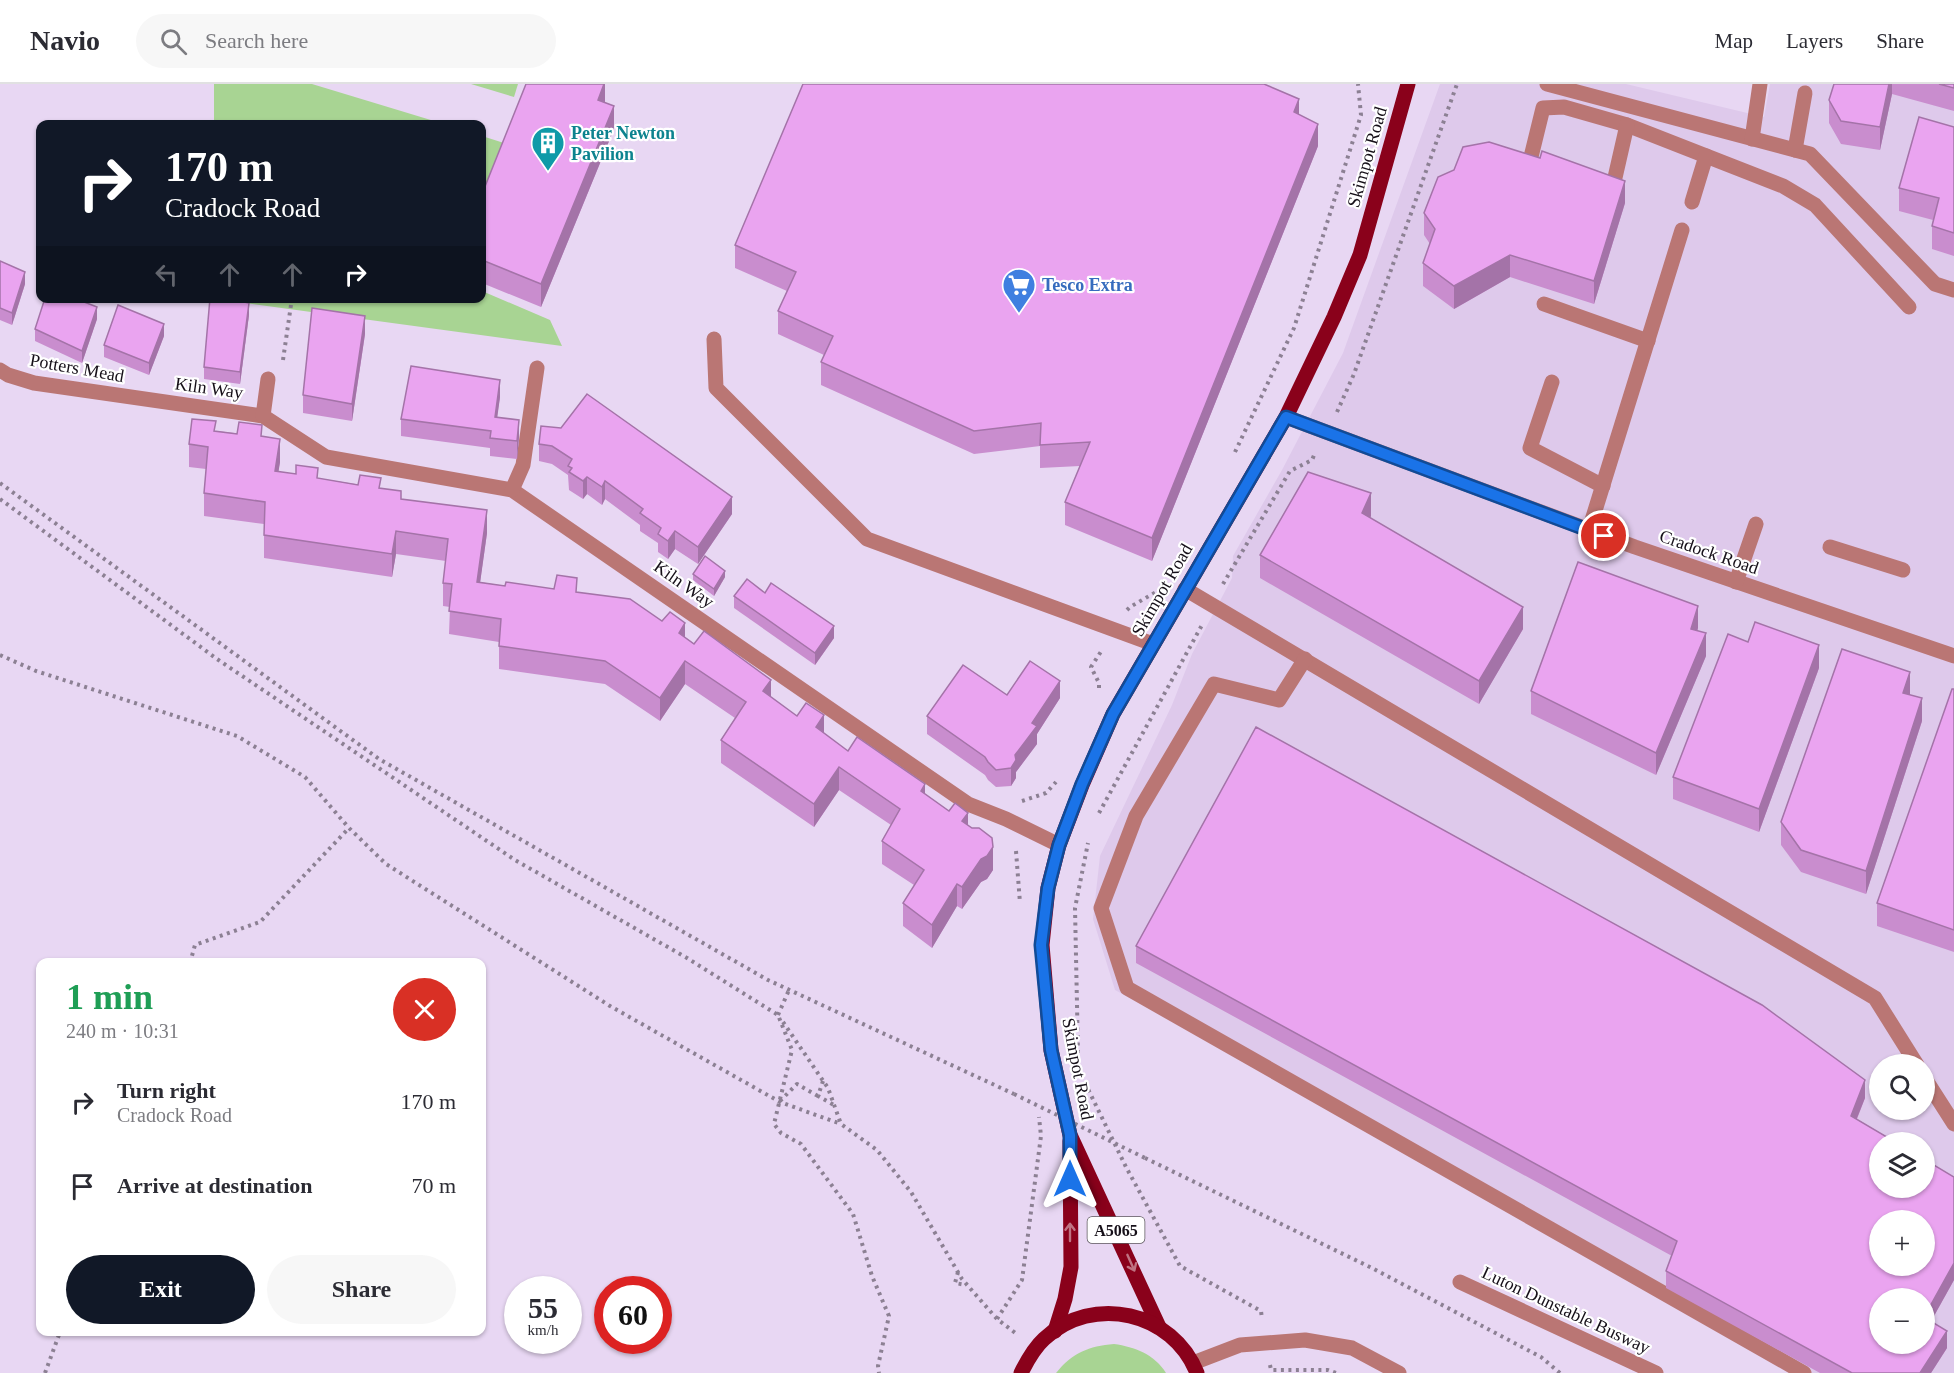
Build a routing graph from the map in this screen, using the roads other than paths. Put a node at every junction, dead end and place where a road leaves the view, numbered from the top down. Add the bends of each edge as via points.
1 (1408, 84) edge
2 (1547, 84) edge
3 (1760, 84) edge
4 (1805, 93) dead end
5 (1627, 126) junction
6 (1752, 139) junction
7 (1795, 150) junction
8 (1706, 156) junction
9 (1530, 161) edge
10 (1614, 182) edge
11 (1692, 202) dead end
12 (1682, 230) dead end
13 (1954, 290) edge
14 (1544, 304) dead end
15 (1909, 307) dead end
16 (714, 339) dead end
17 (1648, 341) junction
18 (537, 369) dead end
19 (0, 370) edge
20 (268, 379) road end
21 (1552, 382) dead end
22 (149, 400) joint
23 (264, 416) junction
24 (1286, 417) junction
25 (1603, 486) junction
26 (512, 490) junction
27 (1756, 524) dead end
28 (1589, 531) junction
29 (1830, 547) dead end
30 (1903, 570) dead end
31 (1736, 582) junction
32 (1185, 589) junction
33 (1153, 644) junction
34 (1954, 656) edge
35 (1305, 659) junction
36 (1059, 845) junction
37 (1910, 1054) edge
38 (1935, 1094) edge
39 (1954, 1124) edge
40 (1070, 1135) junction
41 (1460, 1282) dead end
42 (1160, 1327) junction
43 (1055, 1330) junction
44 (1195, 1368) edge
45 (1021, 1373) edge
46 (1399, 1373) edge
47 (1656, 1373) edge
48 (1804, 1373) edge

1 - 24 main road, Skimpot Road / A5065 via 1360,255
2 - 6 street
3 - 6 street
4 - 7 street
5 - 8 street
5 - 9 street via 1564,107 1543,108
5 - 10 street
6 - 7 street
7 - 13 street via 1810,154 1935,284
8 - 11 street
8 - 15 street via 1783,186 1815,205
12 - 17 street
14 - 17 street
16 - 33 street via 716,388 867,539
17 - 25 street
18 - 26 street via 523,465
19 - 22 street, Potters Mead via 34,383
20 - 23 street, Kiln Way
21 - 25 street via 1530,448
22 - 23 street, Kiln Way
23 - 26 street, Kiln Way via 326,457
24 - 28 street, Cradock Road
24 - 32 main road, Skimpot Road / A5065
25 - 28 street
26 - 36 street, Kiln Way via 968,804
27 - 31 street
28 - 31 street, Cradock Road
29 - 30 street
31 - 34 street, Cradock Road
32 - 33 main road, Skimpot Road / A5065
32 - 35 street
33 - 36 main road, Skimpot Road / A5065 via 1113,714
35 - 37 street via 1875,998
35 - 48 street via 1279,700 1214,684 1136,816 1101,908 1127,988
36 - 40 main road, Skimpot Road / A5065 via 1048,888 1041,945 1051,1050
38 - 39 street
40 -> 42 main road, Skimpot Road / A5065
43 -> 40 main road, Skimpot Road / A5065 via 1071,1267
41 - 47 street, Luton Dunstable Busway
42 - 43 main road, A5065 via 1125,1314 1107,1313 1088,1315
42 - 44 main road, A5065 via 1184,1349
43 - 45 main road, A5065 via 1035,1348
44 - 46 street via 1240,1345 1305,1340 1352,1348

